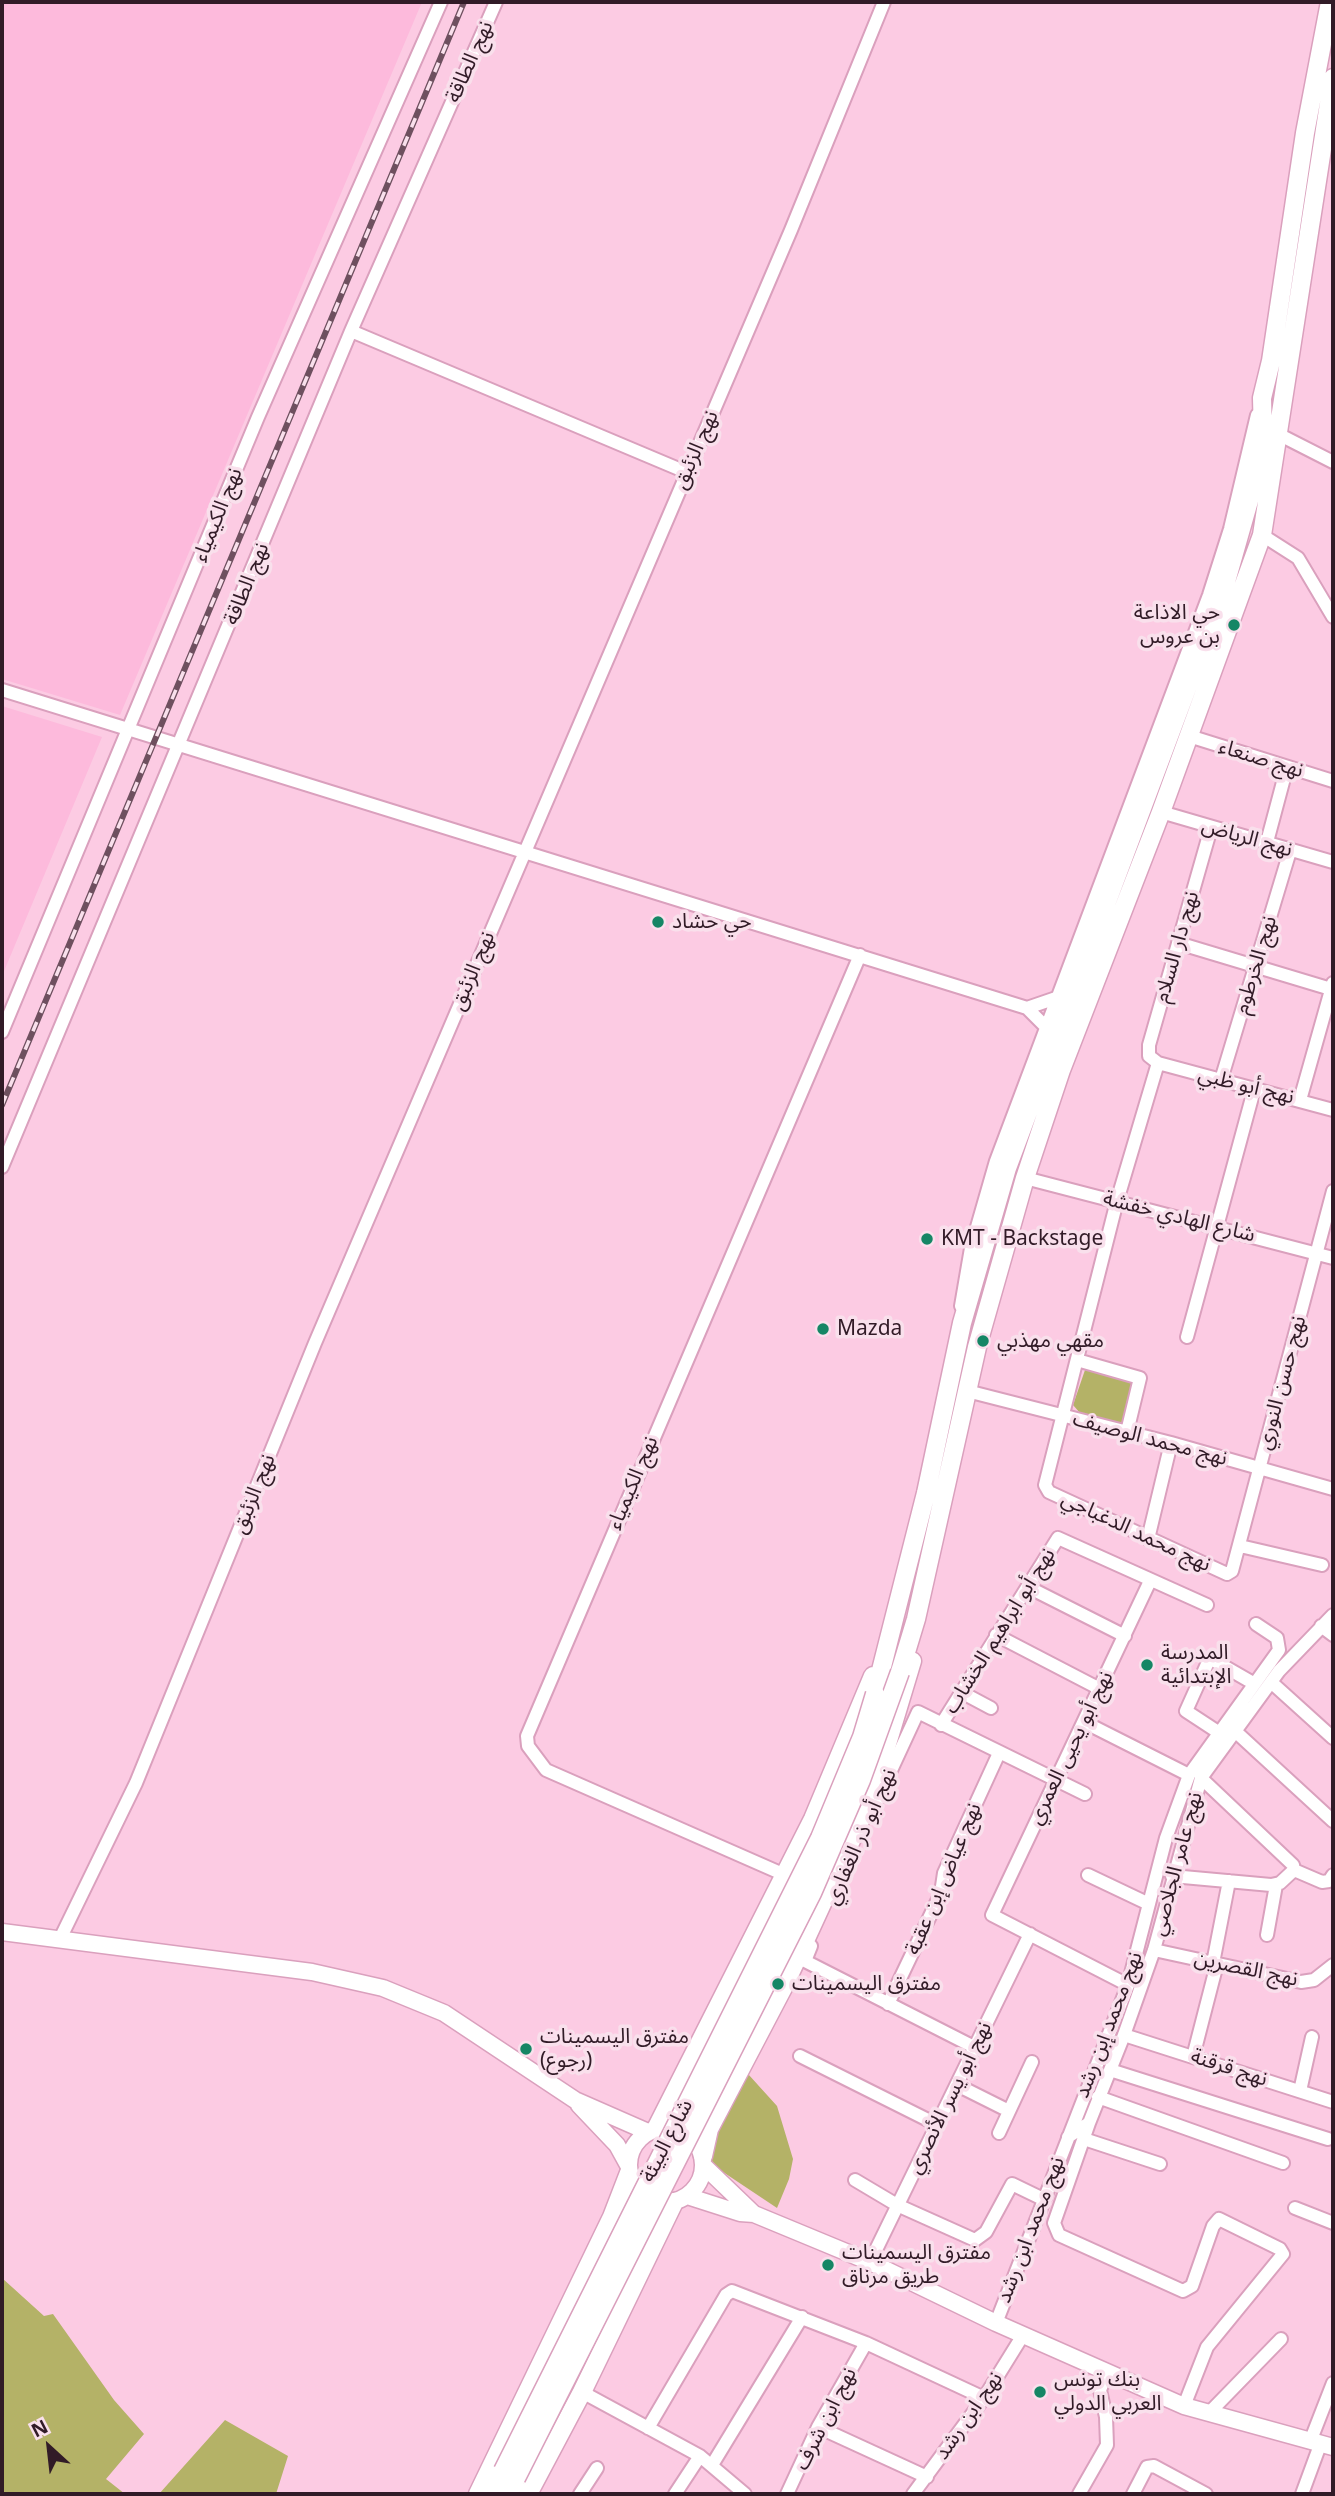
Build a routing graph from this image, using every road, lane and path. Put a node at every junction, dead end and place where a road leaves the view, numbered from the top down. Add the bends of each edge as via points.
1 (441, 2) edge
2 (496, 2) edge
3 (884, 2) edge
4 (1330, 2) edge
5 (1333, 85) edge
6 (351, 331) junction
7 (1262, 398) junction
8 (1280, 435) junction
9 (1333, 462) edge
10 (686, 472) junction
11 (1262, 534) junction
12 (1333, 617) edge
13 (2, 690) edge
14 (130, 728) junction
15 (1189, 736) junction
16 (181, 744) junction
17 (1287, 767) junction
18 (1333, 781) edge
19 (1161, 812) junction
20 (1211, 828) junction
21 (1267, 842) junction
22 (1290, 850) junction
23 (523, 853) junction
24 (1333, 862) edge
25 (1178, 943) junction
26 (860, 955) junction
27 (1256, 967) junction
28 (1332, 986) edge
29 (1059, 997) junction
30 (1027, 1008) junction
31 (1046, 1027) junction
32 (2, 1032) edge
33 (1158, 1063) junction
34 (1221, 1080) junction
35 (1254, 1090) junction
36 (1300, 1100) junction
37 (1333, 1110) edge
38 (2, 1167) edge
39 (1025, 1178) junction
40 (1333, 1191) edge
41 (1117, 1200) junction
42 (1219, 1226) junction
43 (1316, 1253) junction
44 (1333, 1258) edge
45 (962, 1323) junction
46 (1187, 1337) dead end
47 (1077, 1360) junction
48 (967, 1391) junction
49 (1062, 1415) junction
50 (1126, 1432) junction
51 (1171, 1443) junction
52 (1259, 1469) junction
53 (1333, 1489) edge
54 (1148, 1539) junction
55 (1240, 1546) junction
56 (1322, 1566) dead end
57 (1230, 1573) joint
58 (1150, 1581) junction
59 (1028, 1587) junction
60 (1206, 1605) dead end
61 (1333, 1615) edge
62 (916, 1619) junction
63 (1256, 1624) dead end
64 (1321, 1626) junction
65 (996, 1635) junction
66 (1333, 1635) edge
67 (1125, 1636) junction
68 (888, 1641) junction
69 (1271, 1682) junction
70 (1252, 1683) junction
71 (1100, 1689) junction
72 (961, 1692) junction
73 (991, 1708) dead end
74 (1084, 1722) junction
75 (941, 1725) junction
76 (1235, 1731) junction
77 (1218, 1732) junction
78 (1333, 1738) edge
79 (999, 1753) junction
80 (1195, 1776) junction
81 (1055, 1779) junction
82 (1085, 1794) dead end
83 (1333, 1821) edge
84 (1294, 1870) junction
85 (785, 1875) junction
86 (1088, 1875) dead end
87 (1333, 1875) edge
88 (1172, 1876) junction
89 (1229, 1881) junction
90 (1276, 1885) junction
91 (1149, 1904) junction
92 (2, 1932) edge
93 (1030, 1934) junction
94 (1267, 1935) dead end
95 (60, 1939) junction
96 (1154, 1950) junction
97 (1215, 1963) junction
98 (1333, 1965) edge
99 (1128, 1985) junction
100 (888, 2004) junction
101 (1124, 2035) junction
102 (1312, 2037) dead end
103 (974, 2047) junction
104 (800, 2056) dead end
105 (1193, 2057) junction
106 (1032, 2062) dead end
107 (1110, 2070) junction
108 (957, 2085) junction
109 (1300, 2091) junction
110 (1098, 2097) junction
111 (575, 2100) junction
112 (1333, 2102) edge
113 (1009, 2111) junction
114 (1089, 2123) junction
115 (937, 2125) junction
116 (652, 2130) junction
117 (999, 2133) dead end
118 (1067, 2138) junction
119 (1084, 2139) junction
120 (1328, 2139) dead end
121 (704, 2161) junction
122 (1283, 2163) dead end
123 (1160, 2164) dead end
124 (629, 2169) junction
125 (855, 2180) dead end
126 (681, 2199) junction
127 (1044, 2199) junction
128 (897, 2204) junction
129 (1295, 2208) dead end
130 (754, 2214) junction
131 (1333, 2223) edge
132 (870, 2262) junction
133 (802, 2317) junction
134 (996, 2323) junction
135 (1023, 2335) junction
136 (1281, 2339) dead end
137 (866, 2343) junction
138 (1107, 2372) junction
139 (1333, 2383) edge
140 (582, 2392) junction
141 (984, 2398) junction
142 (1184, 2406) junction
143 (1209, 2413) junction
144 (818, 2427) junction
145 (648, 2428) junction
146 (1321, 2445) edge
147 (700, 2456) junction
148 (712, 2465) junction
149 (597, 2468) dead end
150 (510, 2474) junction
151 (927, 2477) junction
152 (478, 2494) edge
153 (491, 2494) edge
154 (508, 2494) edge
155 (528, 2494) edge
156 (580, 2494) edge
157 (675, 2494) edge
158 (745, 2494) edge
159 (787, 2494) edge
160 (913, 2494) edge
161 (1080, 2494) edge
162 (1133, 2494) edge
163 (1206, 2494) edge
164 (1302, 2494) edge

1 - 14 street, نهج الكيمياء via 258,417
2 - 6 street, نهج الطاقة
3 - 10 street, نهج الزئبق via 797,218
4 - 7 highway
5 - 8 highway
6 - 10 street
6 - 16 street, نهج الطاقة
7 - 29 street via 1209,595
7 - 45 highway via 1261,445 1223,592 1011,1157
8 - 9 street
8 - 11 highway
10 - 23 street, نهج الزئبق
11 - 12 street via 1298,558
11 - 15 highway
13 - 14 street
14 - 16 street
14 - 32 street, نهج الكيمياء
15 - 17 street, نهج صنعاء
15 - 19 highway
16 - 23 street
16 - 38 street, نهج الطاقة
17 - 18 street, نهج صنعاء
17 - 21 street
19 - 20 street, نهج الرياض
19 - 39 highway via 1060,1070
20 - 21 street, نهج الرياض
20 - 25 street, نهج دار السلام
21 - 22 street, نهج الرياض
22 - 24 street, نهج الرياض
22 - 27 street, نهج الخرطوم
23 - 26 street
23 - 95 street, نهج الزئبق via 315,1343 136,1783
25 - 27 street
25 - 33 street, نهج دار السلام via 1149,1045 1149,1056
26 - 30 street
26 - 85 street, نهج الكيمياء via 527,1736 528,1746 546,1770
27 - 28 street
27 - 34 street, نهج الخرطوم
28 - 36 street
29 - 30 street
29 - 31 street
30 - 31 street
31 - 45 street via 996,1161 971,1248 960,1307
33 - 34 street, نهج أبو ظبي
33 - 41 street
34 - 35 street, نهج أبو ظبي
35 - 36 street, نهج أبو ظبي
35 - 42 street
36 - 37 street, نهج أبو ظبي
39 - 41 street, شارع الهادي خفشة
39 - 48 highway
40 - 43 street, نهج حسن النوري
41 - 42 street, شارع الهادي خفشة
41 - 47 street
42 - 43 street, شارع الهادي خفشة
42 - 46 street
43 - 44 street, شارع الهادي خفشة
43 - 52 street, نهج حسن النوري
45 - 68 highway
47 - 49 street
47 - 50 street via 1140,1378
48 - 49 street, نهج محمد الوصيف
48 - 62 highway
49 - 50 street, نهج محمد الوصيف
49 - 54 street, نهج محمد الدغباجي via 1045,1485 1049,1492
50 - 51 street, نهج محمد الوصيف
51 - 52 street, نهج محمد الوصيف
51 - 54 street
52 - 53 street, نهج محمد الوصيف
52 - 55 street, نهج حسن النوري
54 - 57 street, نهج محمد الدغباجي
55 - 56 street
55 - 57 street, نهج حسن النوري
58 - 59 street, نهج أبو ابراهيم الخشاب via 1058,1538
58 - 60 street
58 - 67 street, نهج أبو يحيى العمري
59 - 65 street, نهج أبو ابراهيم الخشاب
59 - 67 street
61 - 64 street, نهج عامر الجلاصي
62 - 121 highway via 915,1654 871,1797 785,1984 709,2129
62 - 150 highway, bridge via 861,1780 812,1894
63 - 70 street, نهج محمد إبن رشد via 1280,1643
64 - 66 street
64 - 69 street, نهج عامر الجلاصي
65 - 71 street
65 - 72 street, نهج أبو ابراهيم الخشاب
67 - 71 street, نهج أبو يحيى العمري
68 - 85 highway
68 - 150 highway, شارع البيئة, bridge via 862,1737 820,1838
69 - 76 street, نهج عامر الجلاصي
69 - 78 street
70 - 77 street, نهج محمد إبن رشد
70 - 77 street via 1213,1660 1208,1662 1185,1711
71 - 74 street, نهج أبو يحيى العمري
72 - 73 street
72 - 75 street, نهج أبو ابراهيم الخشاب
74 - 80 street
74 - 81 street, نهج أبو يحيى العمري
75 - 79 street
75 - 100 street, نهج أبو ذر الغفاري via 918,1712 805,1961
76 - 80 street, نهج عامر الجلاصي
76 - 83 street
77 - 80 street, نهج محمد إبن رشد
79 - 81 street
79 - 100 street, نهج عياض إبن عقبة via 944,1873 941,1893
80 - 84 street
80 - 88 street, نهج عامر الجلاصي
80 - 91 street, نهج محمد إبن رشد via 1166,1838
81 - 82 street
81 - 93 street, نهج أبو يحيى العمري via 992,1915
84 - 87 street via 1322,1882
84 - 90 street
85 - 116 highway
86 - 91 street
88 - 89 street
88 - 96 street, نهج عامر الجلاصي
89 - 90 street
89 - 97 street
90 - 94 street
91 - 99 street, نهج محمد إبن رشد
92 - 95 main road
93 - 99 street
93 - 103 street, نهج أبو يسر الأنصري
95 - 111 main road via 312,1972 383,1987 444,2013
96 - 97 street, نهج القصرين
96 - 101 street, نهج عامر الجلاصي
97 - 98 street, نهج القصرين via 1301,1982 1314,1980
97 - 105 street
99 - 118 street, نهج محمد إبن رشد
100 - 103 street
101 - 105 street, نهج قرقنة
101 - 107 street, نهج عامر الجلاصي
102 - 109 street
103 - 108 street, نهج أبو يسر الأنصري
104 - 115 street
105 - 109 street, نهج قرقنة
106 - 113 street
107 - 110 street, نهج عامر الجلاصي
107 - 120 street
108 - 113 street
108 - 115 street, نهج أبو يسر الأنصري
109 - 112 street, نهج قرقنة
110 - 114 street, نهج عامر الجلاصي
110 - 122 street
111 - 116 main road
111 - 124 main road via 617,2146
113 - 117 street
114 - 118 street
114 - 119 street, نهج عامر الجلاصي
115 - 128 street, نهج أبو يسر الأنصري
116 - 121 main road via 680,2130 698,2145
116 - 124 main road via 634,2146
118 - 127 street, نهج محمد ابن رشد
119 - 123 street
119 - 142 street, نهج عامر الجلاصي via 1054,2223 1059,2235 1184,2291 1192,2286 1219,2219 1282,2252 1281,2259 1207,2347
121 - 126 main road via 702,2178
121 - 130 main road
124 - 126 main road via 641,2193 662,2203
124 - 152 highway via 612,2217
125 - 128 street
126 - 130 main road
126 - 140 highway
127 - 128 street via 1012,2184 979,2239 970,2239
127 - 134 street, نهج محمد ابن رشد
128 - 132 street, نهج أبو يسر الأنصري
129 - 131 street
130 - 132 main road
132 - 134 main road
133 - 137 street
133 - 145 street via 728,2292
133 - 148 street
134 - 135 main road
135 - 138 main road
135 - 141 street, نهج ابن رشد
136 - 143 street
137 - 141 street
137 - 144 street, نهج ابن شرف
138 - 142 main road
138 - 161 street via 1100,2390 1107,2445
139 - 146 street
140 - 145 street
140 - 155 highway
141 - 151 street, نهج ابن رشد
142 - 143 main road
143 - 146 main road
144 - 151 street
144 - 159 street, نهج ابن شرف
145 - 147 street
146 - 164 street
147 - 148 street
147 - 157 street
148 - 158 street
149 - 156 street
150 - 153 highway
150 - 154 highway, شارع البيئة
151 - 160 street, نهج ابن رشد
162 - 163 street via 1150,2466

